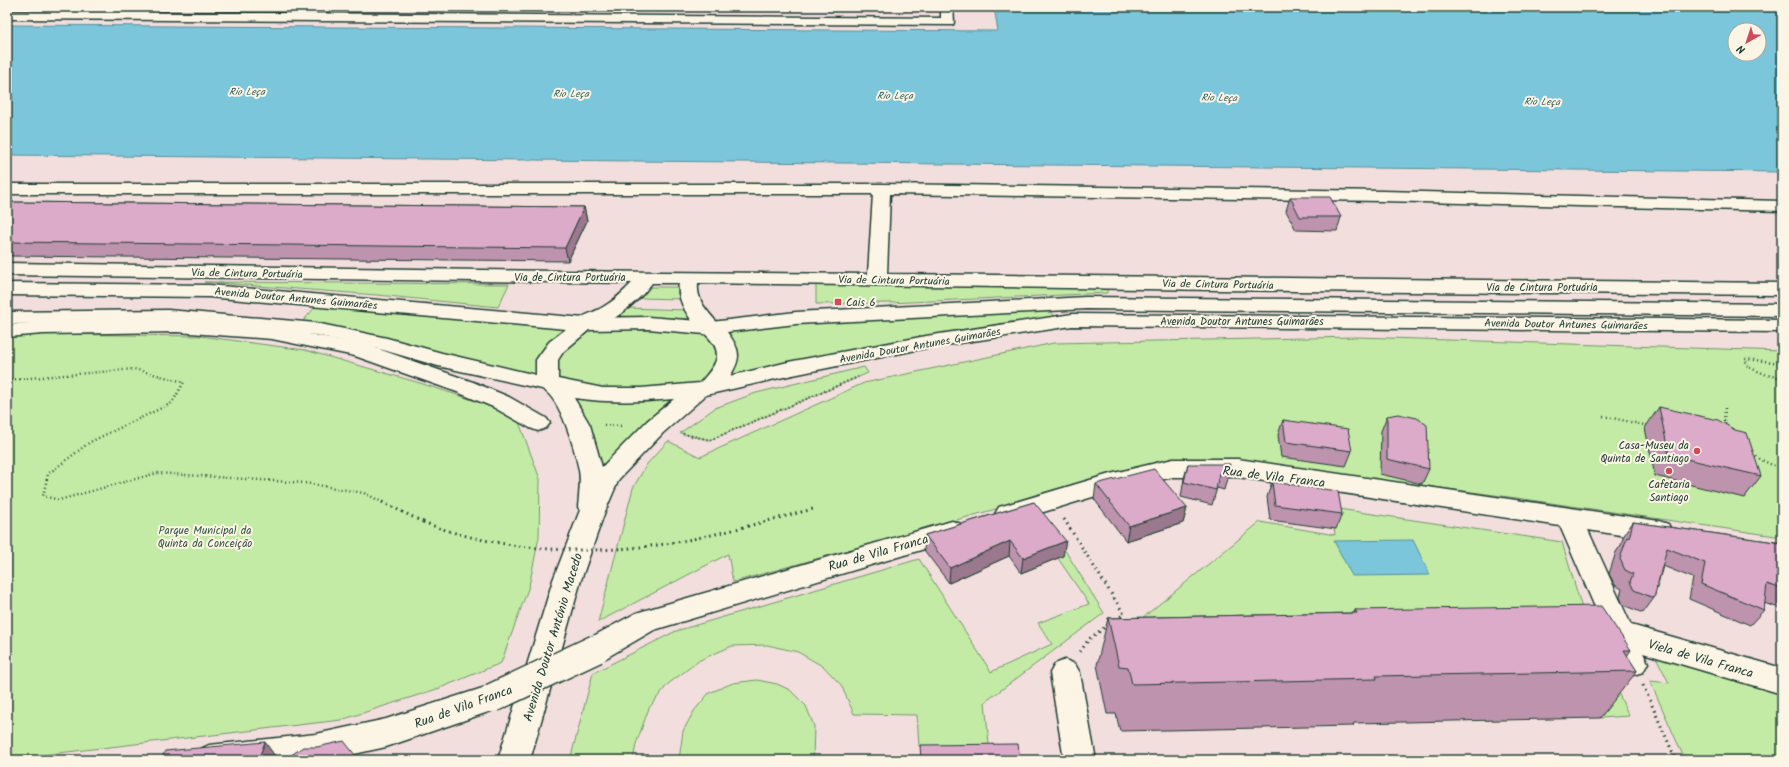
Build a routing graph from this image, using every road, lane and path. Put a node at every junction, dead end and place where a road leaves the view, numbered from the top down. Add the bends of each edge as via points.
1 (947, 7) edge
2 (7, 15) edge
3 (7, 189) edge
4 (882, 189) junction
5 (1782, 206) edge
6 (7, 262) edge
7 (7, 269) edge
8 (877, 274) junction
9 (646, 277) junction
10 (689, 277) junction
11 (1782, 280) edge
12 (7, 289) edge
13 (1782, 289) edge
14 (1782, 310) edge
15 (7, 318) edge
16 (584, 324) junction
17 (1782, 326) edge
18 (710, 328) junction
19 (7, 331) edge
20 (1782, 363) edge
21 (861, 376) dead end
22 (1782, 378) edge
23 (7, 380) edge
24 (553, 385) junction
25 (704, 388) junction
26 (1725, 408) dead end
27 (1603, 416) dead end
28 (538, 423) dead end
29 (1650, 426) dead end
30 (654, 427) junction
31 (1727, 428) edge
32 (1748, 452) edge
33 (1782, 470) edge
34 (1052, 501) junction
35 (813, 509) dead end
36 (591, 514) junction
37 (1570, 519) junction
38 (1680, 534) edge
39 (1620, 634) junction
40 (1633, 663) joint
41 (1065, 673) joint
42 (1782, 682) edge
43 (209, 760) edge
44 (514, 760) edge
45 (1080, 760) edge
46 (1676, 760) edge

1 - 2 main road via 948,22
3 - 4 main road
4 - 5 main road via 1383,196
4 - 8 main road
6 - 8 main road, Via de Cintura Portuária
7 - 9 main road, Via de Cintura Portuária
8 - 10 main road, Via de Cintura Portuária
8 - 11 main road, Via de Cintura Portuária
8 - 13 main road, Via de Cintura Portuária
9 - 10 main road, Via de Cintura Portuária
9 - 16 main road via 640,287 626,300 604,316
10 - 18 main road via 688,300
12 - 16 main road, Avenida Doutor Antunes Guimarães via 209,291
14 - 18 main road, Avenida Doutor Antunes Guimarães via 1086,303 796,318
15 - 24 main road, Avenida Doutor Antunes Guimarães via 168,316 298,327 379,342
16 - 18 main road, Avenida Doutor Antunes Guimarães via 648,323
16 - 24 main road via 556,348 547,360
17 - 25 main road, Avenida Doutor Antunes Guimarães via 1072,320 926,342
18 - 25 main road via 719,334 729,354 721,375
19 - 28 main road via 177,326 272,333 360,350 501,402
20 - 22 path via 1745,359 1748,367
21 - 30 path via 710,440
23 - 35 path, bridge via 134,369 184,382 172,404 90,442 48,474 43,496 59,500 157,473 305,483 364,493 423,522 462,536 510,545 558,549 616,548 671,543
24 - 25 main road, Avenida Doutor Antunes Guimarães via 603,395 641,395
24 - 36 main road, Avenida Doutor António Macedo via 578,425 591,471
25 - 30 main road, Avenida Doutor António Macedo
26 - 31 path via 1724,422
27 - 29 path
30 - 36 main road, Avenida Doutor António Macedo via 609,475
32 - 33 path
34 - 37 main road, Rua de Vila Franca via 1110,483 1173,468 1238,468
34 - 41 path via 1124,614 1089,639
34 - 43 main road, Rua de Vila Franca, bridge via 646,621 596,649 492,698 386,733 316,748
36 - 44 main road, Avenida Doutor António Macedo via 567,580
37 - 38 main road, Rua de Vila Franca
37 - 39 main road
39 - 40 main road
39 - 42 main road, Viela de Vila Franca
40 - 46 path
41 - 45 main road

